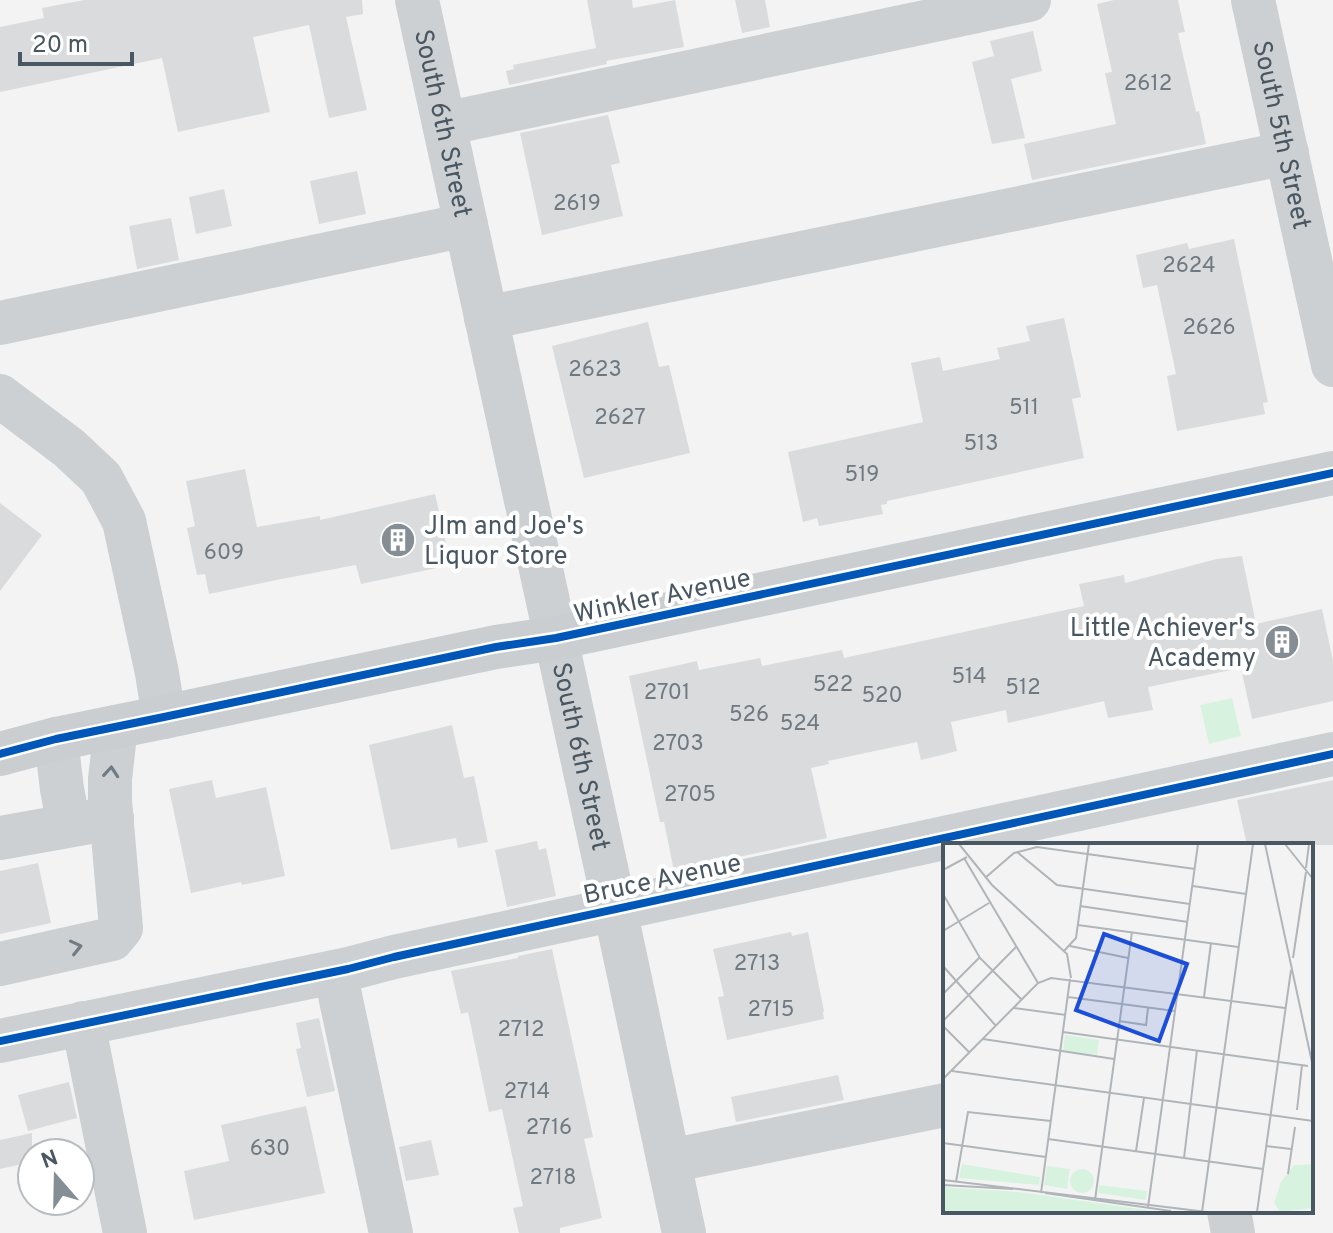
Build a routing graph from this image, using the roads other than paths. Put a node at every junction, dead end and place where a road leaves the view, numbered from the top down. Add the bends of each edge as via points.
1 (417, 0) edge
2 (1029, 0) edge
3 (1253, 0) edge
4 (444, 124) junction
5 (1287, 153) junction
6 (466, 225) junction
7 (486, 318) junction
8 (0, 323) edge
9 (1333, 365) edge
10 (0, 396) edge
11 (1333, 473) edge
12 (556, 638) junction
13 (164, 717) junction
14 (116, 727) junction
15 (56, 739) junction
16 (3, 751) edge
17 (1333, 754) edge
18 (112, 818) junction
19 (69, 825) junction
20 (1002, 835) edge
21 (0, 838) edge
22 (960, 843) edge
23 (943, 846) edge
24 (615, 909) junction
25 (0, 964) edge
26 (335, 972) junction
27 (83, 1023) junction
28 (0, 1041) edge
29 (943, 1105) edge
30 (669, 1161) junction
31 (1229, 1213) edge
32 (125, 1233) edge
33 (391, 1233) edge
34 (684, 1233) edge
35 (1233, 1233) edge

1 - 4 street, South 6th Street
2 - 4 street
3 - 5 street, South 5th Street
4 - 6 street, South 6th Street
5 - 7 street
5 - 9 street, South 5th Street
6 - 7 street, South 6th Street
6 - 8 street
7 - 12 street, South 6th Street
10 - 13 street via 101,478 124,521
11 - 12 main road, Winkler Avenue
12 - 13 main road, Winkler Avenue
12 - 24 street, South 6th Street
13 - 14 main road, Winkler Avenue
14 - 15 main road, Winkler Avenue
18 -> 14 street
15 - 16 main road, Winkler Avenue
15 - 19 street
17 - 20 street, Bruce Avenue
18 - 19 street
25 -> 18 street via 112,939 121,928
19 - 21 street
20 - 22 street, Bruce Avenue
23 - 24 street, Bruce Avenue
24 - 26 street, Bruce Avenue
24 - 30 street, South 6th Street
26 - 27 street, Bruce Avenue
26 - 33 street
27 - 28 street, Bruce Avenue
27 - 32 street
29 - 30 street
30 - 34 street, South 6th Street
31 - 35 street

